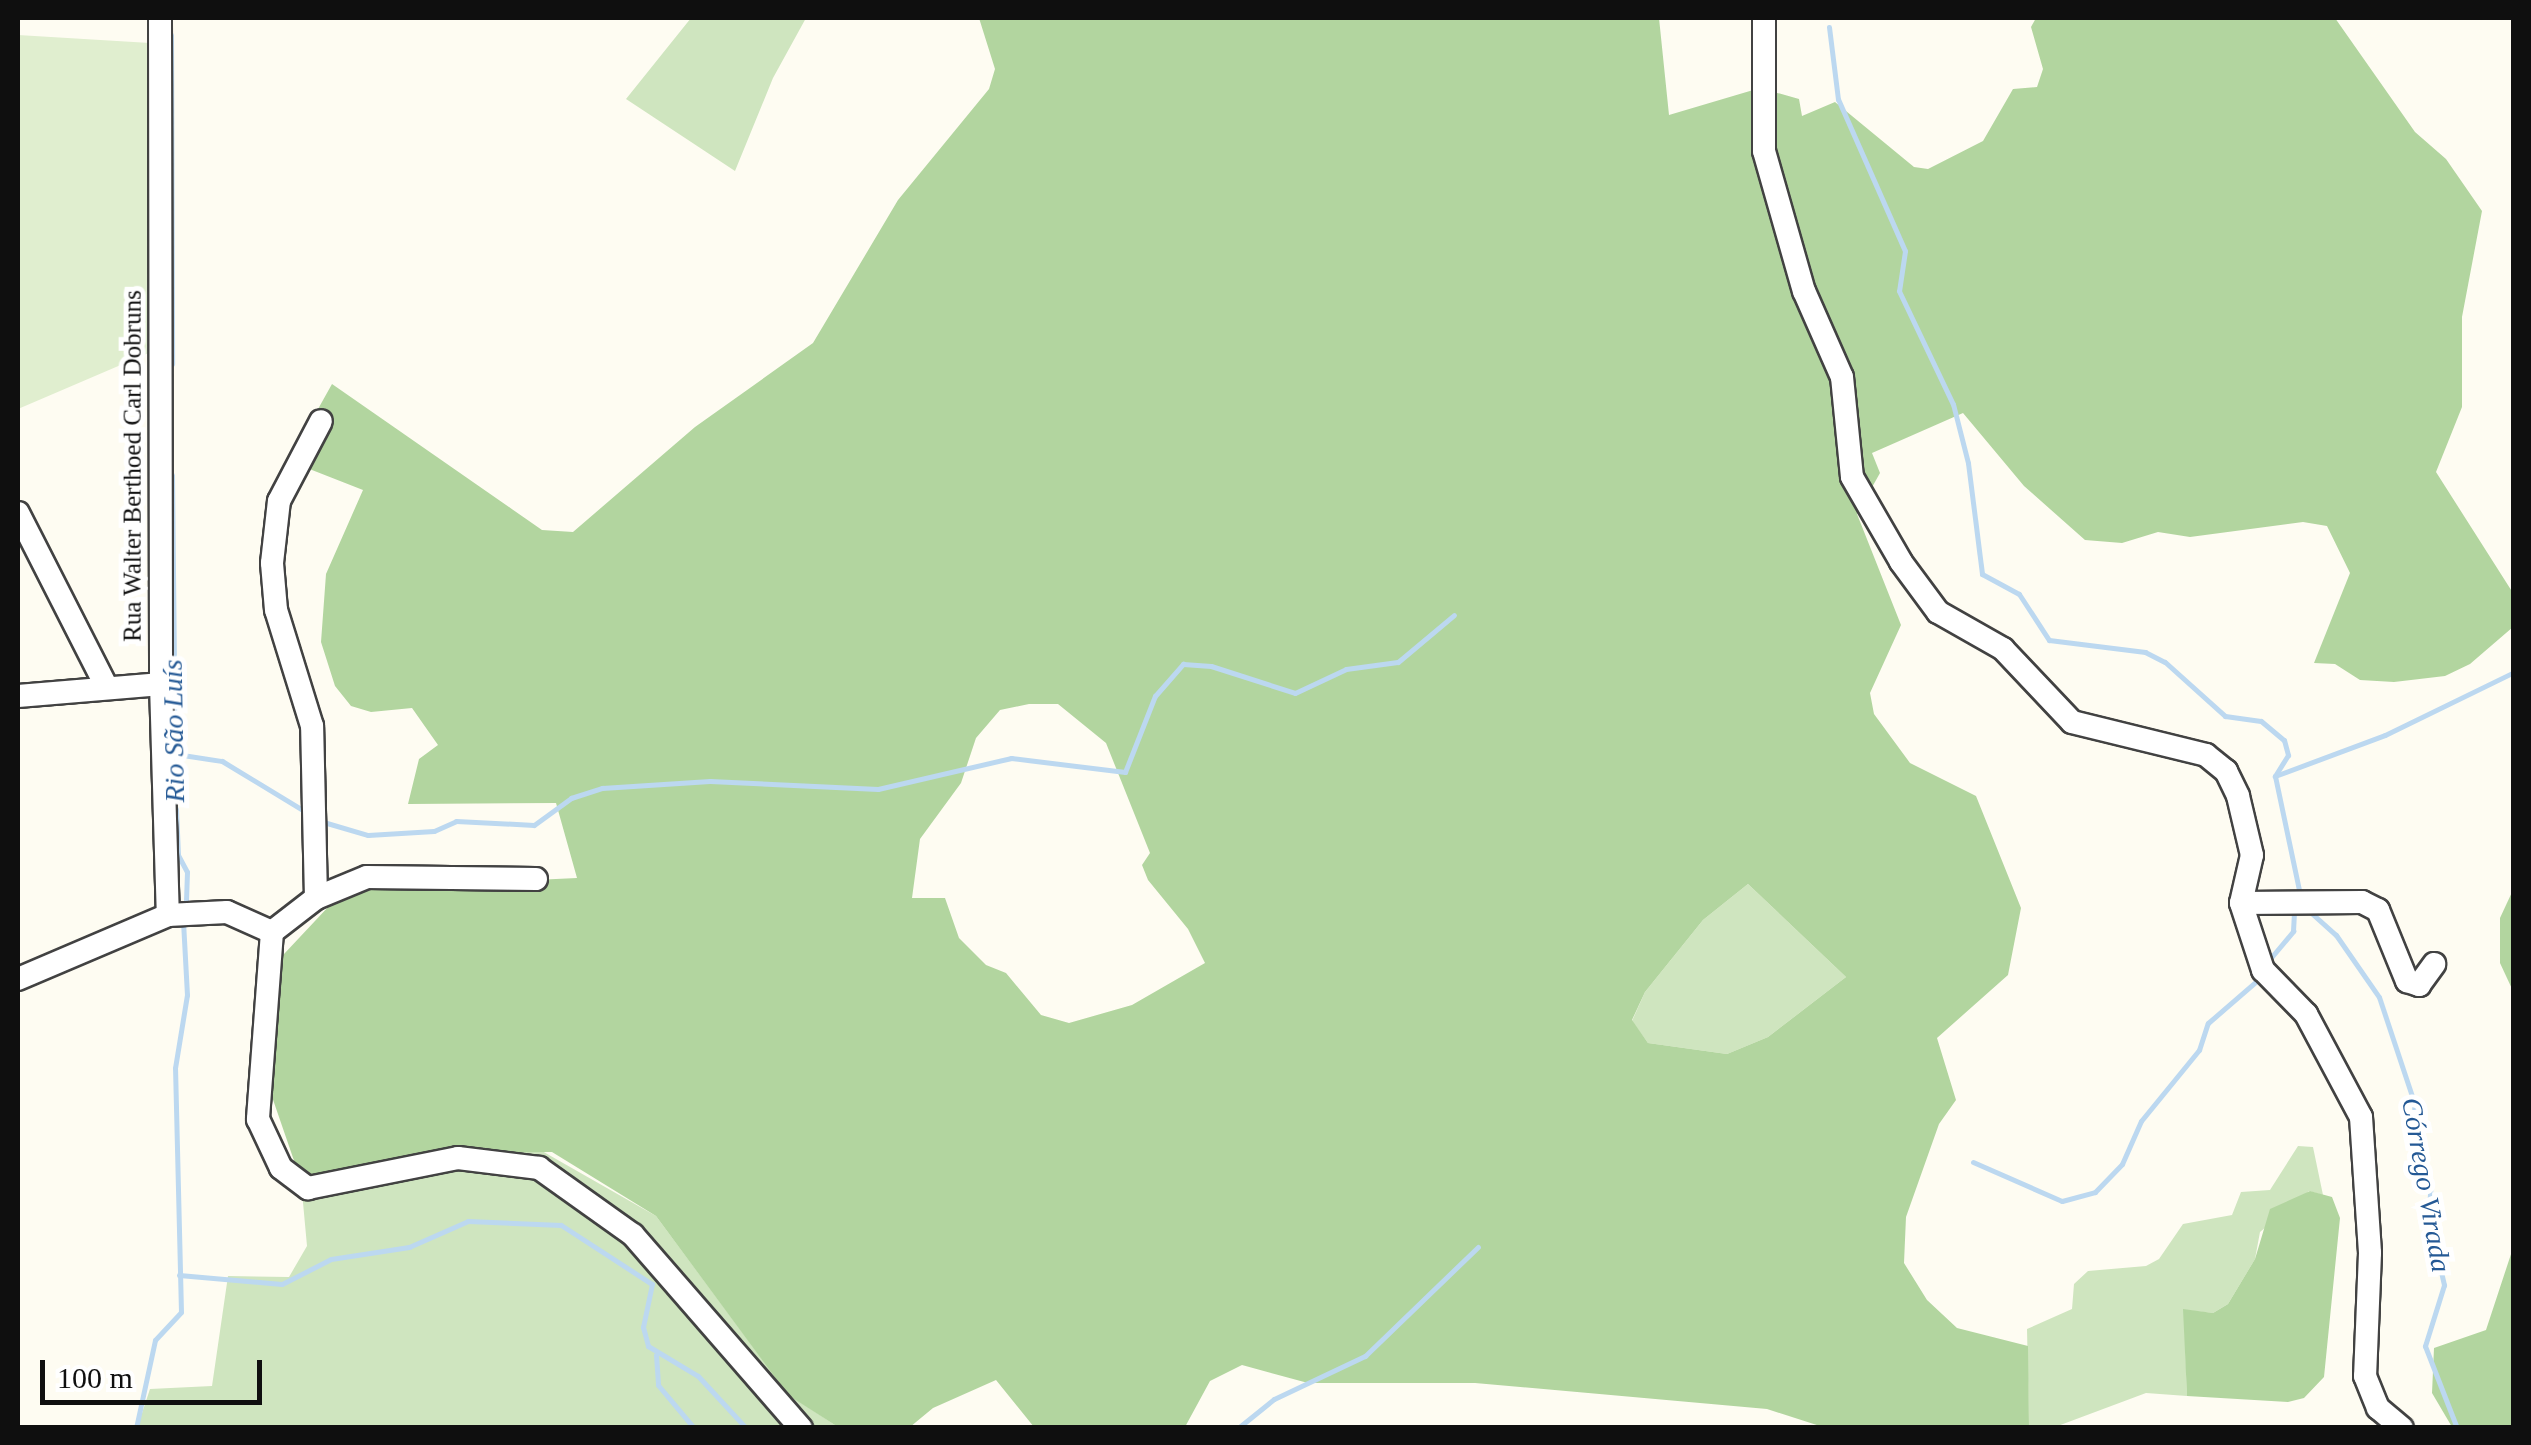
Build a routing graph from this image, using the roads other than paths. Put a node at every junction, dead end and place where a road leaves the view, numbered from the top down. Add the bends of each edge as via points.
1 (160, 18) edge
2 (1764, 18) edge
3 (322, 421) dead end
4 (18, 513) edge
5 (161, 684) junction
6 (108, 688) junction
7 (18, 696) edge
8 (536, 879) dead end
9 (316, 898) junction
10 (2241, 903) junction
11 (176, 914) junction
12 (272, 932) junction
13 (2434, 964) dead end
14 (18, 979) edge
15 (801, 1428) edge
16 (2402, 1428) edge

1 - 5 street, Rua Walter Berthoed Carl Dobruns
2 - 10 street via 1764,152 1804,290 1842,377 1852,477 1865,503 1920,594 1938,612 2003,649 2072,722 2218,762 2250,832
3 - 9 street via 279,501 272,563 276,610 312,726
4 - 6 street
5 - 6 street
5 - 11 street, Rua Walter Berthoed Carl Dobruns
6 - 7 street
8 - 9 street via 367,877
9 - 12 street
10 - 13 street via 2362,902 2378,910 2407,981 2420,985
10 - 16 street via 2263,970 2306,1014 2361,1117 2370,1253 2365,1376 2378,1408
11 - 12 street via 226,912
11 - 14 street
12 - 15 street via 258,1119 280,1168 308,1188 458,1158 503,1159 570,1186 633,1235

